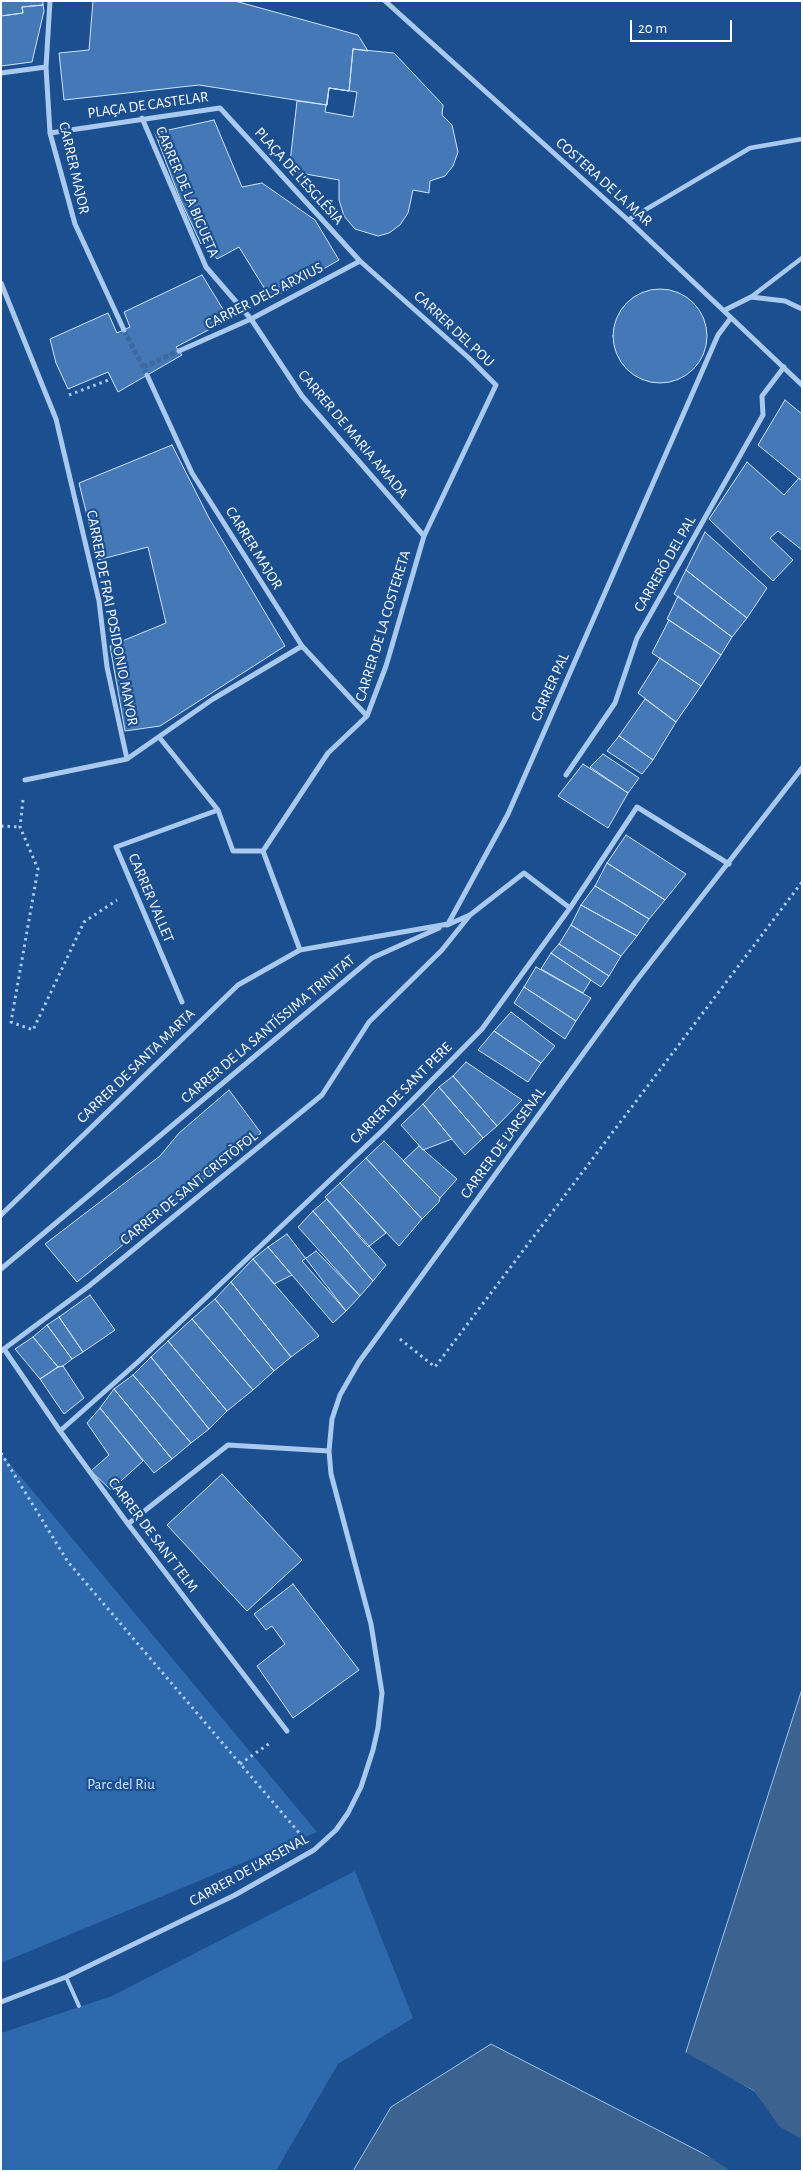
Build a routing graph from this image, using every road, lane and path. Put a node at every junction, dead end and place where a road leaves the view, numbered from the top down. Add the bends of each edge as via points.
1 (50, 1) edge
2 (385, 1) edge
3 (46, 67) junction
4 (1, 73) edge
5 (220, 108) joint
6 (142, 118) junction
7 (50, 133) junction
8 (802, 139) edge
9 (628, 220) junction
10 (802, 258) edge
11 (360, 261) junction
12 (1, 284) edge
13 (751, 298) junction
14 (802, 309) edge
15 (725, 310) junction
16 (251, 319) junction
17 (730, 319) junction
18 (124, 330) tunnel mouth
19 (179, 351) tunnel mouth
20 (784, 367) junction
21 (147, 375) tunnel mouth
22 (111, 379) dead end
23 (802, 385) edge
24 (50, 403) junction
25 (424, 536) junction
26 (302, 646) junction
27 (367, 716) junction
28 (159, 737) junction
29 (127, 759) junction
30 (802, 768) edge
31 (566, 775) dead end
32 (25, 780) joint
33 (218, 810) junction
34 (1, 826) edge
35 (20, 827) junction
36 (263, 851) junction
37 (729, 864) junction
38 (802, 882) edge
39 (134, 889) junction
40 (570, 908) junction
41 (470, 915) junction
42 (448, 924) junction
43 (300, 950) junction
44 (182, 1002) dead end
45 (1, 1215) edge
46 (1, 1269) edge
47 (400, 1339) dead end
48 (3, 1350) edge
49 (60, 1431) junction
50 (328, 1452) junction
51 (1, 1453) edge
52 (128, 1524) junction
53 (287, 1731) joint
54 (240, 1764) junction
55 (314, 1850) junction
56 (66, 1977) junction
57 (1, 2002) edge
58 (79, 2006) dead end

1 - 3 street, CARRER MAJOR
2 - 9 street, COSTERA DE LA MAR
3 - 4 street
3 - 7 street, CARRER MAJOR
5 - 6 street, PLAÇA DE CASTELAR
5 - 11 street, PLAÇA DE L'ESGLÉSIA
6 - 7 street, PLAÇA DE CASTELAR
6 - 16 street, CARRER DE LA BIGUETA via 206,267
7 - 18 street, CARRER MAJOR via 75,224
8 - 9 street via 750,148
9 - 15 street, COSTERA DE LA MAR
10 - 13 street
11 - 16 street, CARRER DELS ARXIUS
11 - 25 street, CARRER DEL POU via 496,385
12 - 24 street, CARRER DE FRAI POSIDONIO MAYOR
13 - 14 street via 785,301
13 - 15 street
15 - 17 street, COSTERA DE LA MAR
16 - 19 street, CARRER DELS ARXIUS
16 - 25 street, CARRER DE MARIA AMADA via 302,396
17 - 20 street, COSTERA DE LA MAR
17 - 42 street, CARRER PAL via 718,335 508,814
20 - 23 street, COSTERA DE LA MAR
20 - 31 street, CARRERÓ DEL PAL via 762,396 763,415 637,638 615,703
21 - 26 street, CARRER MAJOR via 192,473
22 - 24 path
24 - 29 street, CARRER DE FRAI POSIDONIO MAYOR via 100,601 107,667
25 - 27 street, CARRER DE LA COSTERETA via 386,666
26 - 27 street, CARRER MAJOR
26 - 28 street via 213,699
27 - 36 street, CARRER DE LA COSTERETA via 328,753
28 - 29 street
28 - 33 street
29 - 32 street
30 - 37 street, CARRER DE L'ARSENAL
32 - 35 path
33 - 36 street via 233,851
33 - 39 street, CARRER VALLET via 116,847
34 - 35 path
35 - 39 path via 38,869 11,1022 33,1030 84,922
36 - 43 street
37 - 40 street, CARRER DE SANT PERE via 637,807
37 - 50 street, CARRER DE L'ARSENAL via 636,981 359,1362 340,1395 332,1420
38 - 47 path via 434,1368
39 - 44 street, CARRER VALLET
40 - 41 street, CARRER DE LA SANTÍSSIMA TRINITAT via 524,873
40 - 49 street, CARRER DE SANT PERE via 482,1028 383,1130
41 - 42 street, CARRER DE LA SANTÍSSIMA TRINITAT
41 - 48 street, CARRER DE SANT CRISTÒFOL via 442,950 369,1022 322,1095 89,1286
42 - 43 street
42 - 46 street, CARRER DE LA SANTÍSSIMA TRINITAT via 372,958
43 - 45 street, CARRER DE SANTA MARTA via 238,985
48 - 49 street, CARRER DE SANT TELM
49 - 52 street, CARRER DE SANT TELM
50 - 52 street via 228,1445
50 - 55 street, CARRER DE L'ARSENAL via 371,1624 382,1693 378,1728 361,1787 336,1830
51 - 54 path via 68,1562
52 - 53 street, CARRER DE SANT TELM
53 - 54 path
54 - 55 path
55 - 56 street, CARRER DE L'ARSENAL via 235,1895
56 - 57 street, CARRER DE L'ARSENAL
56 - 58 lane

